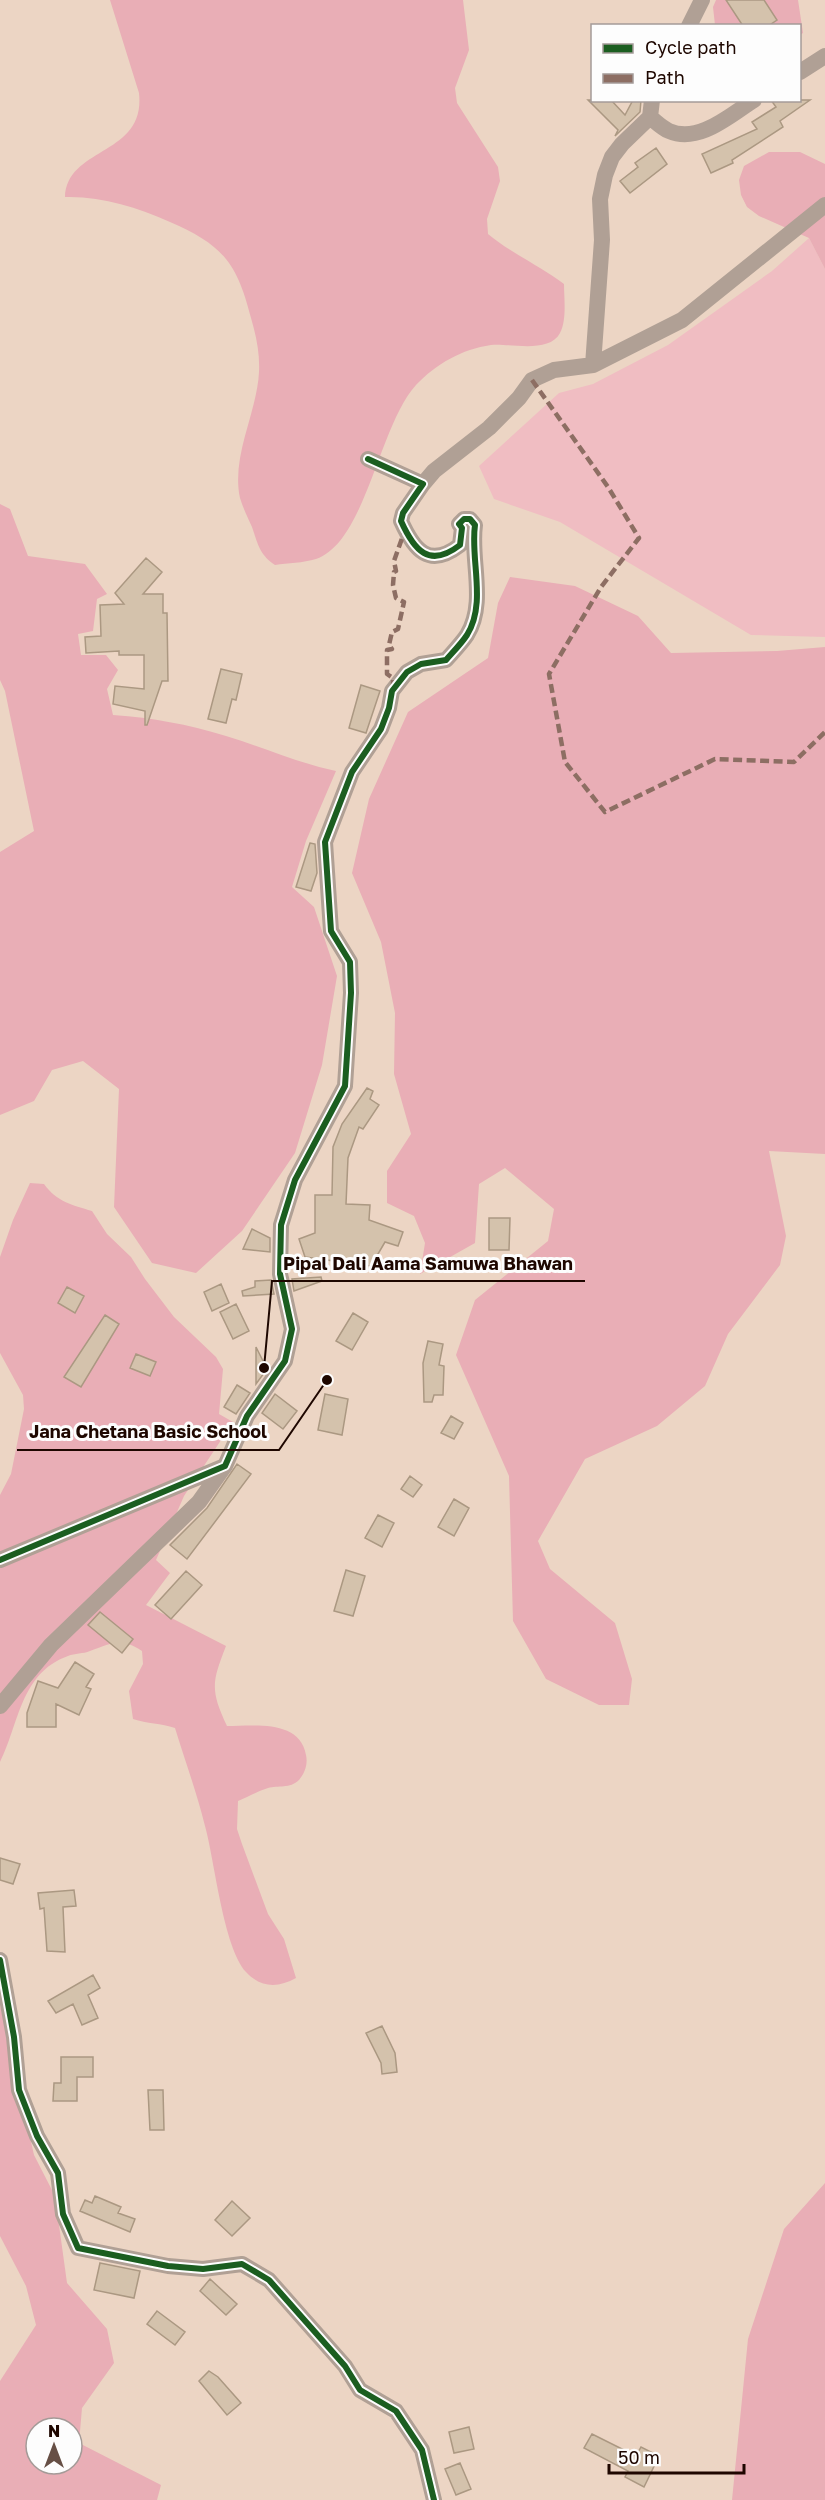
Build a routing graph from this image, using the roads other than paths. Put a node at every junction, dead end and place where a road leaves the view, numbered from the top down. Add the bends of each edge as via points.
1 (702, 0) edge
2 (690, 24) edge
3 (825, 56) edge
4 (801, 71) edge
5 (751, 102) edge
6 (651, 109) edge
7 (825, 205) edge
8 (593, 365) junction
9 (368, 459) dead end
10 (423, 484) junction
11 (225, 1466) junction
12 (0, 1560) edge
13 (0, 1706) edge
14 (0, 1960) edge
15 (434, 2500) edge

1 - 2 street
3 - 4 street
5 - 6 street via 706,130 686,134 669,131
6 - 8 street via 612,157 605,175 600,199 602,240
7 - 8 street via 682,320
8 - 10 street via 555,370 532,380 489,428
9 - 10 street
10 - 11 street via 400,521 411,544 437,558 460,545 459,524 470,519 475,525 472,545 476,606 468,633 446,660 421,663 407,672 392,691 381,729 352,772 325,842 332,932 350,962 345,1086 295,1180 281,1225 280,1274 292,1329 285,1361 247,1416
11 - 12 street
11 - 13 street via 199,1502 51,1645
14 - 15 street via 19,2090 37,2136 58,2174 63,2214 78,2248 168,2266 203,2269 242,2264 269,2280 345,2366 360,2390 396,2411 422,2450

